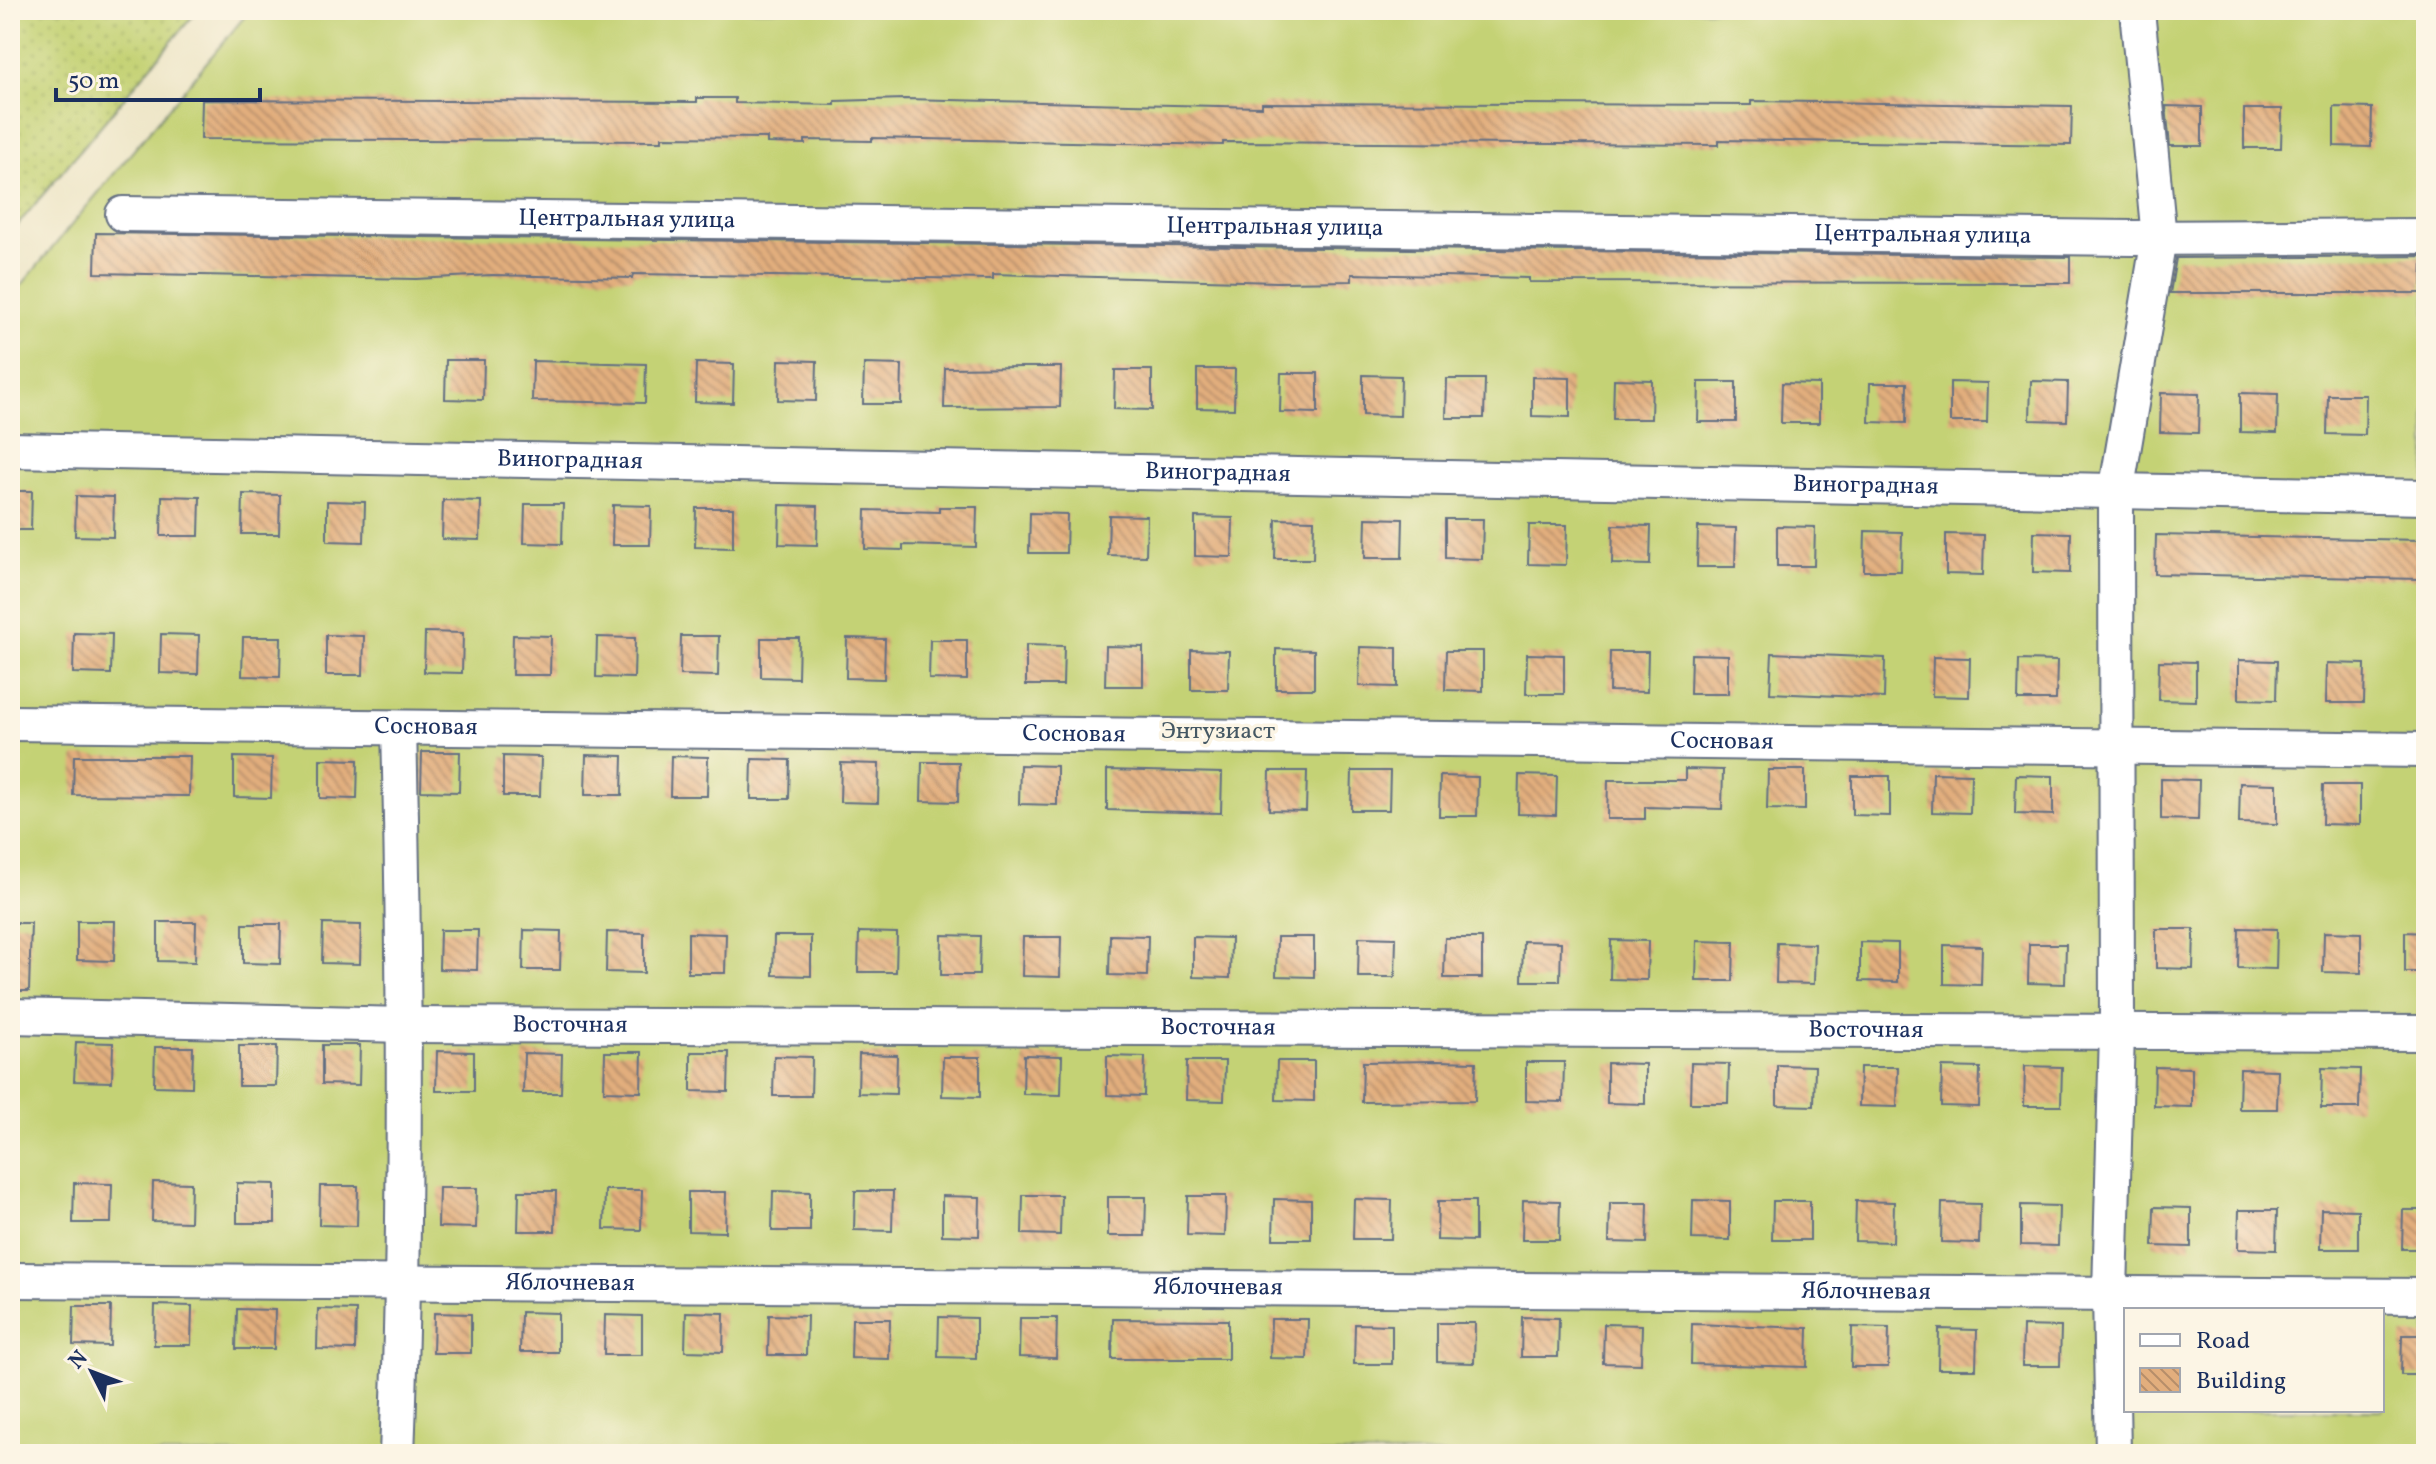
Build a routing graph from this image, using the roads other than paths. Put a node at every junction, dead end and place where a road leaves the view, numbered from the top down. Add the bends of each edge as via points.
1 (2137, 10) edge
2 (123, 214) dead end
3 (2426, 236) edge
4 (2159, 238) junction
5 (10, 450) edge
6 (2116, 493) junction
7 (2426, 497) edge
8 (10, 723) edge
9 (399, 728) junction
10 (2114, 743) junction
11 (2426, 750) edge
12 (10, 1016) edge
13 (406, 1025) junction
14 (2117, 1031) junction
15 (2426, 1033) edge
16 (10, 1280) edge
17 (404, 1280) junction
18 (2110, 1293) junction
19 (2426, 1296) edge
20 (397, 1454) edge
21 (2113, 1454) edge

1 - 4 street
2 - 4 street, Центральная улица
3 - 4 street, Центральная улица
4 - 6 street
5 - 6 street, Виноградная
6 - 7 street, Виноградная
6 - 10 street
8 - 9 street, Сосновая
9 - 10 street, Сосновая
9 - 13 street
10 - 11 street, Сосновая
10 - 14 street
12 - 13 street, Восточная
13 - 14 street, Восточная
13 - 17 street
14 - 15 street, Восточная
14 - 18 street
16 - 17 street, Яблочневая
17 - 18 street, Яблочневая
17 - 20 street
18 - 19 street, Яблочневая
18 - 21 street

